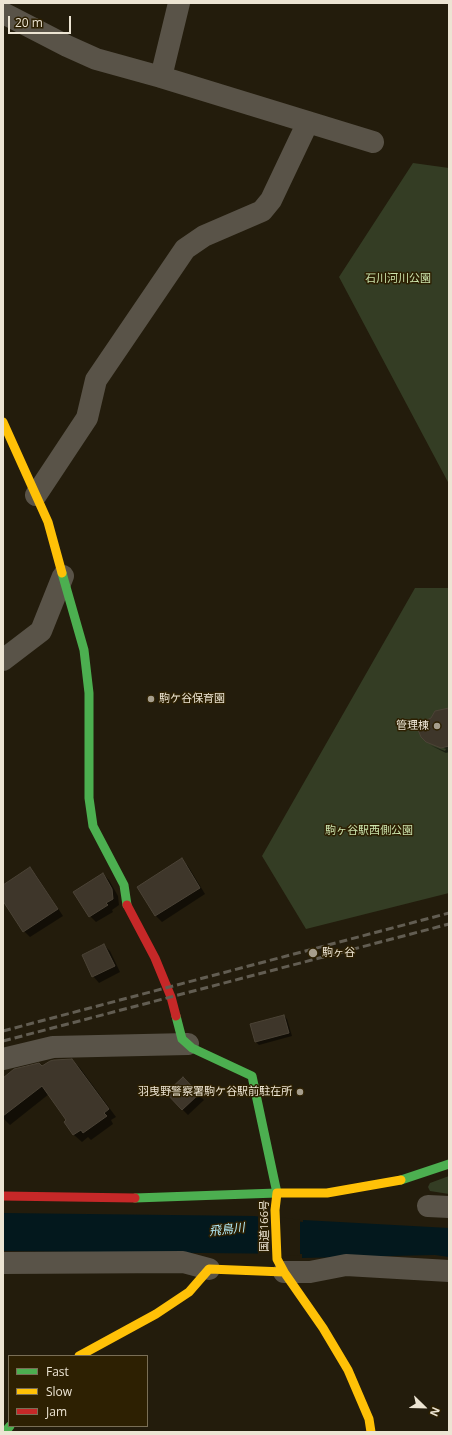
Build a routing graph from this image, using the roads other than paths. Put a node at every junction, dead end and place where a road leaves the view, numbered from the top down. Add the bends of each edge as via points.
1 (179, 3) edge
2 (3, 13) edge
3 (161, 76) junction
4 (308, 122) junction
5 (373, 142) dead end
6 (3, 422) edge
7 (36, 495) junction
8 (63, 576) junction
9 (3, 660) edge
10 (188, 1044) junction
11 (3, 1059) edge
12 (449, 1164) edge
13 (277, 1193) junction
14 (3, 1196) edge
15 (3, 1263) edge
16 (281, 1266) junction
17 (209, 1269) junction
18 (449, 1271) edge
19 (81, 1355) edge
20 (371, 1432) edge

1 - 3 street
2 - 3 street via 96,59
3 - 4 street
4 - 5 street
4 - 7 street via 271,200 262,211 204,236 185,249 96,380 87,418
6 - 7 main road
7 - 8 main road via 48,522
8 - 9 street via 41,631
8 - 10 main road via 84,650 89,693 89,798 93,826 124,885 127,907 155,958 171,997 182,1038
10 - 11 street via 53,1047
10 - 13 main road via 252,1076
12 - 13 main road, 国道166号 via 396,1182 327,1193
13 - 14 main road via 144,1198
13 - 16 main road, 国道166号 via 275,1210
15 - 17 street via 183,1262
16 - 17 main road
16 - 18 street via 310,1272 346,1265
16 - 20 main road via 348,1370 369,1419
17 - 19 main road via 188,1292 156,1314

